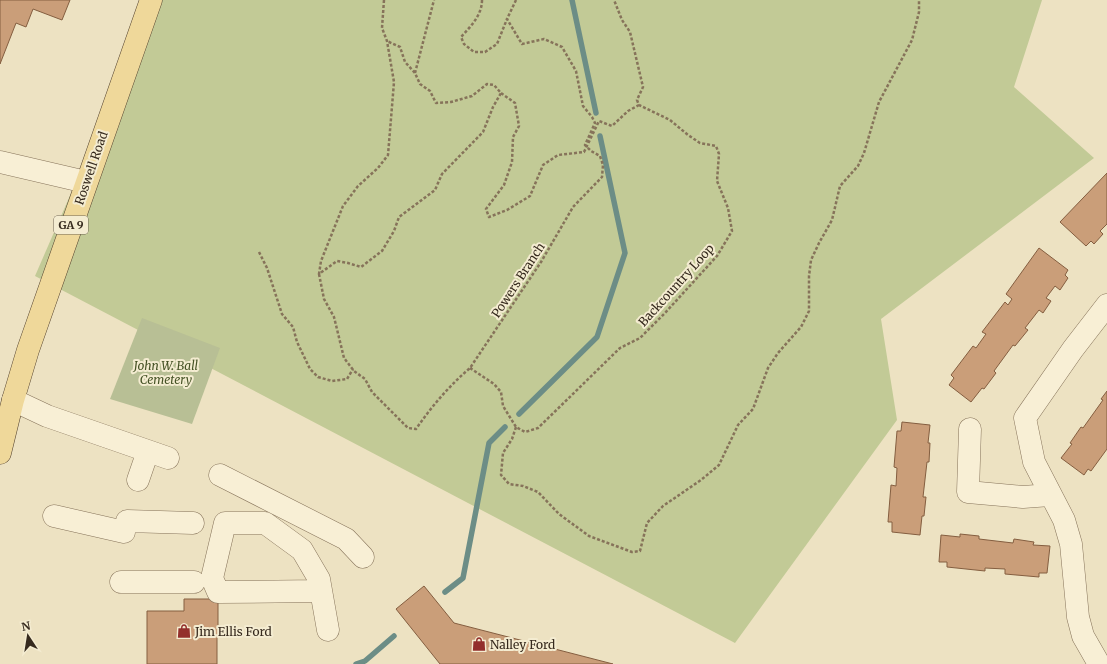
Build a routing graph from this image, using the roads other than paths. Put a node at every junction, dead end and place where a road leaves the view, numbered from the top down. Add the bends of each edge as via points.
1 (151, 0) edge
2 (0, 162) edge
3 (86, 182) junction
4 (1107, 306) edge
5 (13, 400) junction
6 (970, 429) dead end
7 (148, 451) junction
8 (0, 453) edge
9 (168, 458) dead end
10 (220, 475) dead end
11 (138, 480) dead end
12 (1050, 495) junction
13 (54, 516) dead end
14 (193, 523) dead end
15 (363, 557) dead end
16 (121, 582) dead end
17 (194, 582) dead end
18 (321, 591) junction
19 (328, 630) dead end
20 (1099, 664) edge

1 - 3 main road, Roswell Road / GA 9
2 - 3 street
3 - 5 main road, Roswell Road / GA 9
4 - 12 street via 1073,349 1025,418 1034,462
5 - 7 street via 47,416
5 - 8 main road, Roswell Road / GA 9
6 - 12 street via 968,492 1023,497
7 - 9 street
7 - 11 street
10 - 15 street via 346,539
12 - 20 street via 1064,520 1071,544 1078,617 1083,636
13 - 14 street via 126,528
16 - 17 street
18 - 18 street via 319,579 302,550 265,524 224,523 212,578 218,592
18 - 19 street

